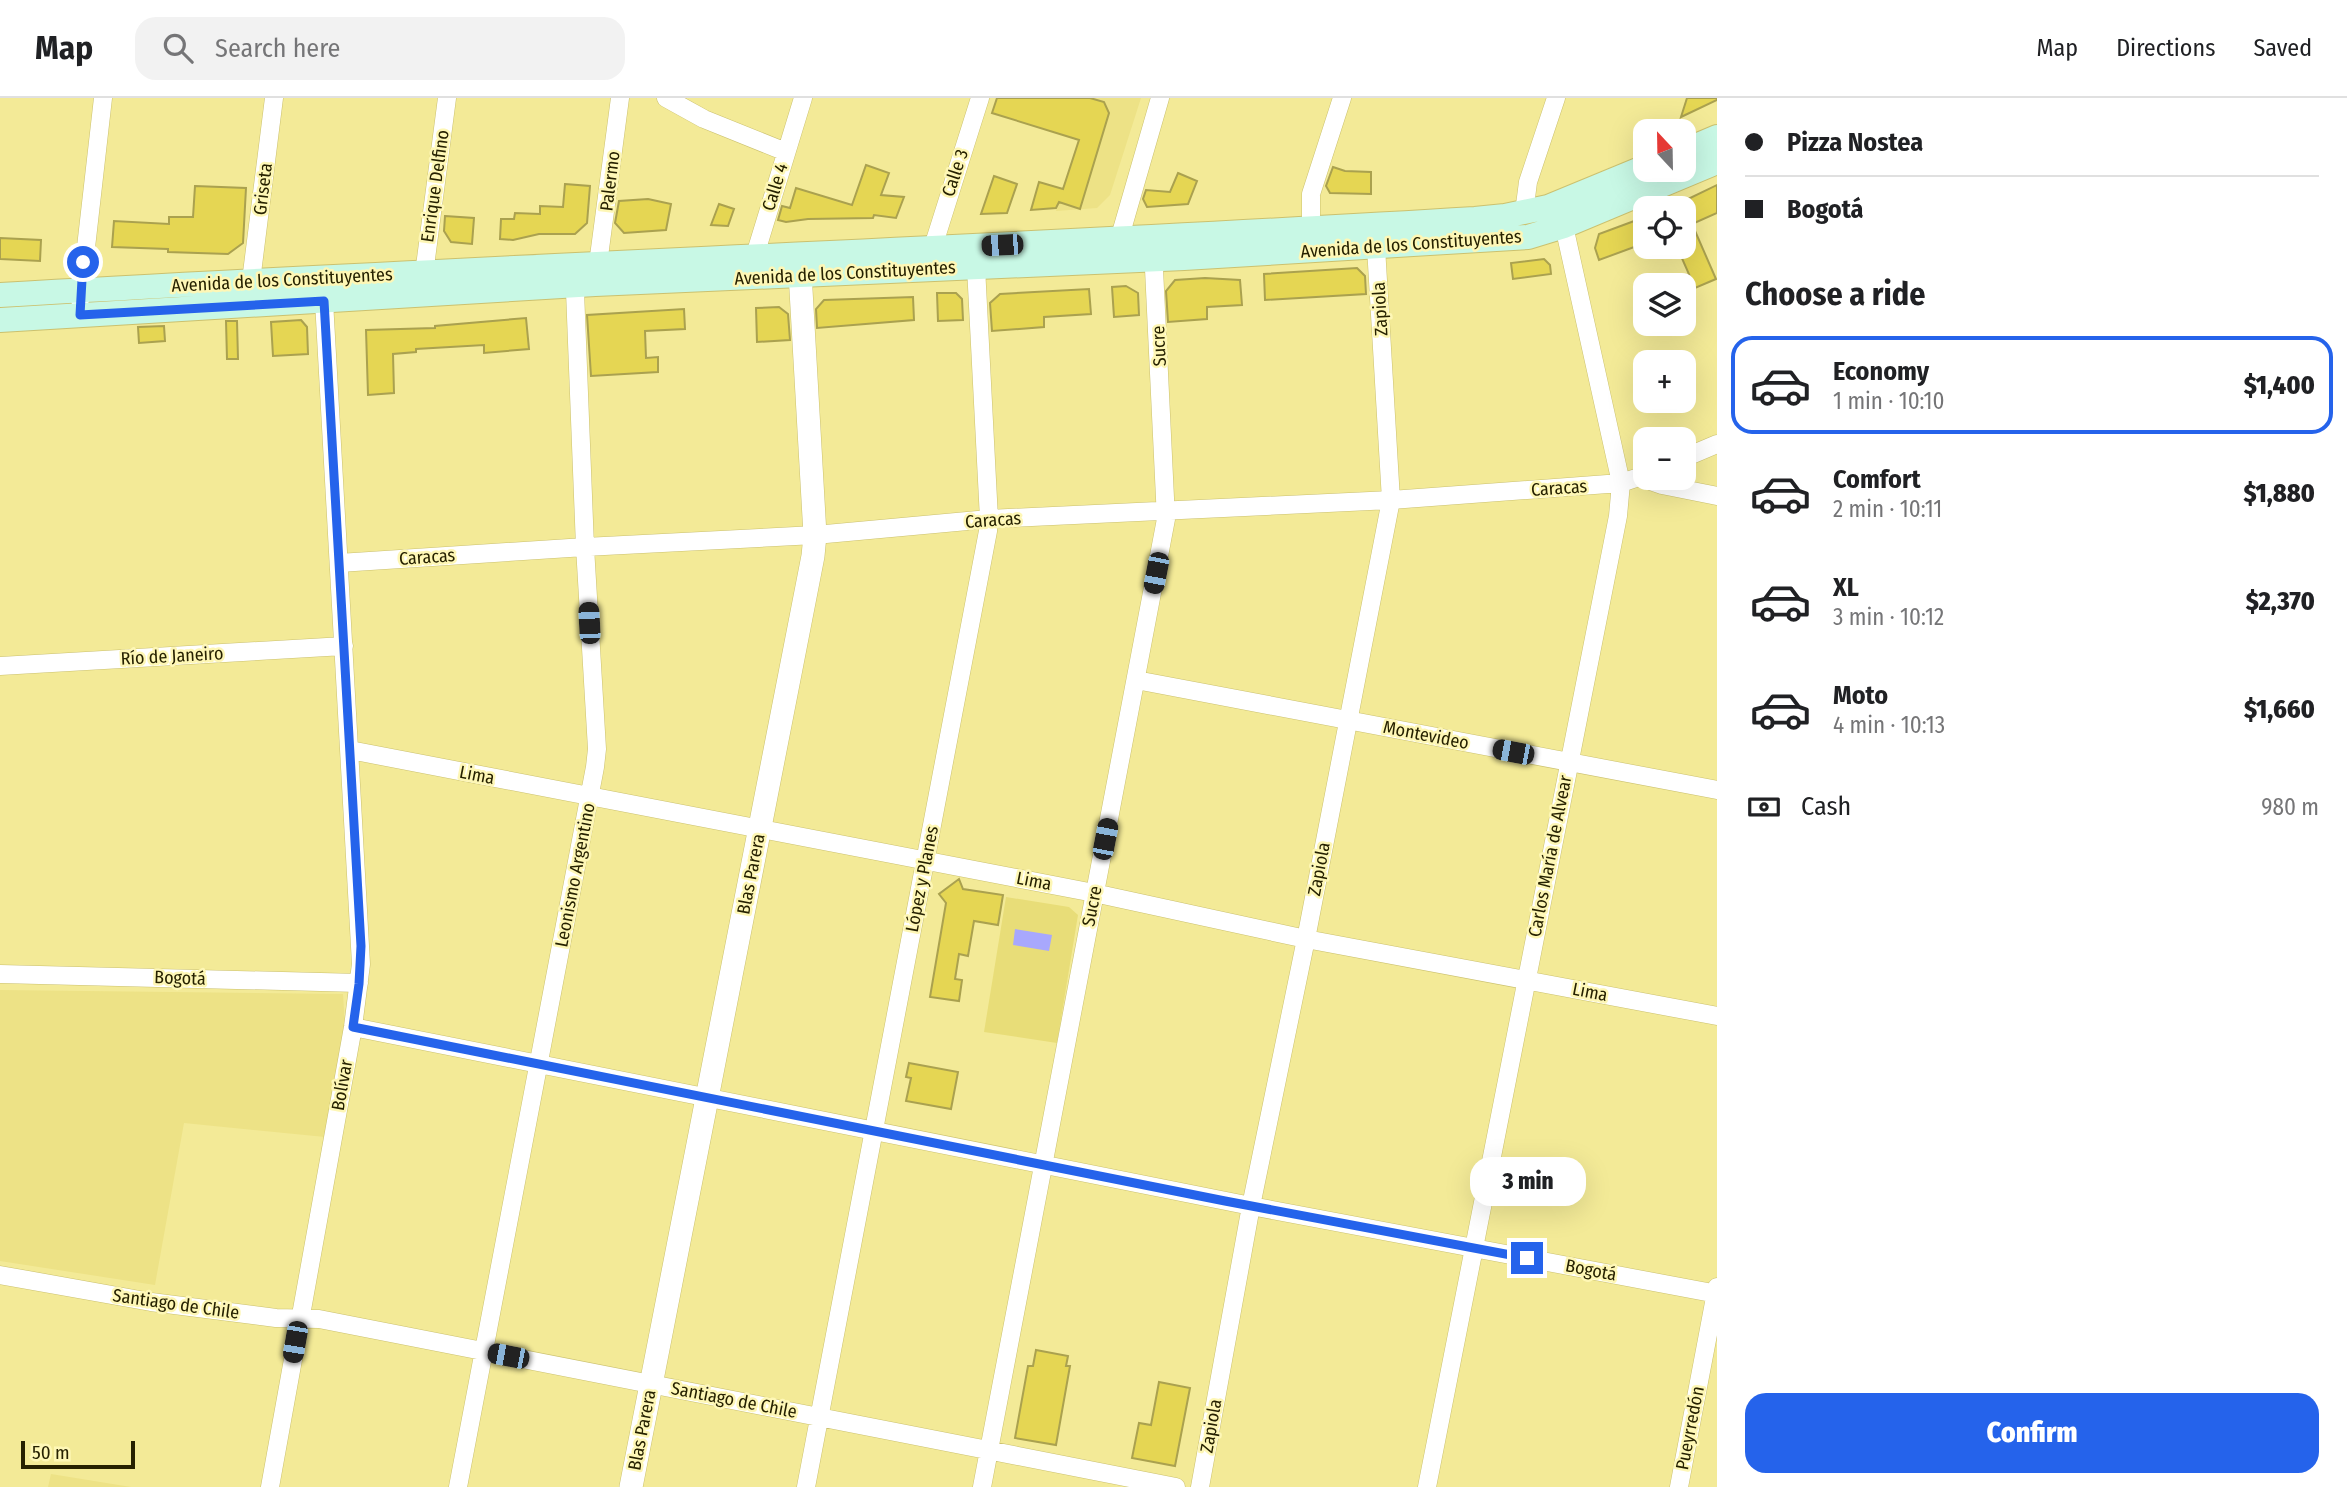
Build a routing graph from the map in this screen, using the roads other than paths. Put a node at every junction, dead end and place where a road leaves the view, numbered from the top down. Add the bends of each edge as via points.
1 (103, 98) edge
2 (274, 98) edge
3 (447, 98) edge
4 (620, 98) edge
5 (666, 98) edge
6 (803, 98) edge
7 (980, 98) edge
8 (1160, 98) edge
9 (1342, 98) edge
10 (1556, 98) edge
11 (1717, 137) edge
12 (1696, 146) edge
13 (786, 152) junction
14 (1717, 162) edge
15 (1633, 172) edge
16 (1524, 213) junction
17 (1564, 226) junction
18 (1311, 240) junction
19 (1377, 247) junction
20 (1153, 249) junction
21 (932, 250) junction
22 (1119, 250) junction
23 (598, 264) junction
24 (799, 265) junction
25 (752, 267) junction
26 (976, 267) junction
27 (424, 274) junction
28 (251, 281) junction
29 (576, 285) junction
30 (80, 290) junction
31 (0, 295) edge
32 (324, 301) junction
33 (80, 315) junction
34 (0, 320) edge
35 (1717, 444) edge
36 (1696, 453) edge
37 (1633, 479) edge
38 (1621, 483) junction
39 (1687, 490) edge
40 (1717, 496) edge
41 (1391, 500) junction
42 (1167, 510) junction
43 (989, 519) junction
44 (815, 535) junction
45 (585, 547) junction
46 (339, 563) junction
47 (344, 646) junction
48 (0, 666) edge
49 (1136, 680) junction
50 (1349, 720) junction
51 (350, 750) junction
52 (1568, 762) junction
53 (1717, 790) edge
54 (590, 797) junction
55 (760, 829) junction
56 (926, 861) junction
57 (1094, 893) junction
58 (1306, 939) junction
59 (0, 974) edge
60 (1526, 980) junction
61 (359, 984) junction
62 (1717, 1016) edge
63 (353, 1027) junction
64 (539, 1064) junction
65 (707, 1098) junction
66 (874, 1131) junction
67 (1043, 1165) junction
68 (1251, 1206) junction
69 (1474, 1248) junction
70 (0, 1275) edge
71 (1717, 1291) edge
72 (299, 1317) junction
73 (484, 1351) junction
74 (651, 1384) junction
75 (820, 1417) junction
76 (989, 1451) junction
77 (270, 1487) edge
78 (458, 1487) edge
79 (631, 1487) edge
80 (806, 1487) edge
81 (982, 1487) edge
82 (1176, 1487) edge
83 (1199, 1487) edge
84 (1427, 1487) edge
85 (1679, 1487) edge

1 - 30 street
2 - 28 street, Griseta
3 - 27 street, Enrique Delfino
4 - 23 street, Palermo
5 - 13 street
6 - 13 street, Calle 4
7 - 21 street, Calle 3
8 - 22 street
9 - 18 street via 1311,194
10 - 16 street via 1528,182
11 - 12 main road
13 - 25 street, Calle 4
14 - 17 main road, Avenida de los Constituyentes
15 - 16 main road, Avenida de los Constituyentes
16 - 18 main road, Avenida de los Constituyentes
17 - 19 main road, Avenida de los Constituyentes via 1528,237
17 - 38 street, Carlos María de Alvear
18 - 19 main road, Avenida de los Constituyentes
18 - 20 main road, Avenida de los Constituyentes
19 - 41 street, Zapiola
20 - 22 main road, Avenida de los Constituyentes
20 - 42 street, Sucre
21 - 22 main road, Avenida de los Constituyentes
21 - 24 main road, Avenida de los Constituyentes
22 - 26 main road, Avenida de los Constituyentes
23 - 25 main road, Avenida de los Constituyentes
23 - 27 main road, Avenida de los Constituyentes
23 - 29 street
24 - 25 main road, Avenida de los Constituyentes
24 - 26 main road, Avenida de los Constituyentes
24 - 44 street, Blas Parera
25 - 29 main road, Avenida de los Constituyentes
26 - 43 street, López y Planes
27 - 28 main road, Avenida de los Constituyentes
28 - 30 main road, Avenida de los Constituyentes
29 - 32 main road, Avenida de los Constituyentes
29 - 45 street, Leonismo Argentino
30 - 31 main road, Avenida de los Constituyentes
30 - 33 street
32 - 33 main road, Avenida de los Constituyentes
32 - 46 street, Bolívar
33 - 34 main road, Avenida de los Constituyentes
35 - 36 street
37 - 38 street, Caracas
38 - 41 street, Caracas
38 - 52 street, Carlos María de Alvear
39 - 40 street
41 - 42 street, Caracas
41 - 50 street, Zapiola
42 - 43 street, Caracas
42 - 49 street, Sucre
43 - 44 street, Caracas
43 - 56 street, López y Planes
44 - 45 street, Caracas
44 - 55 street, Blas Parera
45 - 46 street, Caracas
45 - 54 street, Leonismo Argentino via 597,749
46 - 47 street, Bolívar
47 - 48 street, Río de Janeiro
47 - 51 street, Bolívar
49 - 50 street, Montevideo
49 - 57 street, Sucre
50 - 52 street, Montevideo
50 - 58 street, Zapiola
51 - 54 street, Lima
51 - 61 street, Bolívar
52 - 53 street, Montevideo
52 - 60 street, Carlos María de Alvear
54 - 55 street, Lima
54 - 64 street, Leonismo Argentino
55 - 56 street, Lima
55 - 65 street, Blas Parera
56 - 57 street, Lima
56 - 66 street, López y Planes
57 - 58 street, Lima
57 - 67 street, Sucre
58 - 60 street, Lima
58 - 68 street, Zapiola
59 - 61 street, Bogotá
60 - 62 street, Lima
60 - 69 street, Carlos María de Alvear
61 - 63 street, Bolívar
63 - 64 street, Bogotá
63 - 72 street, Bolívar
64 - 65 street, Bogotá
64 - 73 street, Leonismo Argentino
65 - 66 street, Bogotá
65 - 74 street, Blas Parera
66 - 67 street, Bogotá
66 - 75 street, López y Planes
67 - 68 street, Bogotá
67 - 76 street, Sucre
68 - 69 street, Bogotá
68 - 83 street, Zapiola
69 - 71 street, Bogotá
69 - 84 street, Carlos María de Alvear
70 - 72 street, Santiago de Chile via 151,1302
71 - 85 street, Pueyrredón
72 - 73 street, Santiago de Chile
72 - 77 street, Bolívar
73 - 74 street, Santiago de Chile
73 - 78 street, Leonismo Argentino
74 - 75 street, Santiago de Chile
74 - 79 street, Blas Parera
75 - 76 street, Santiago de Chile
75 - 80 street, López y Planes
76 - 81 street, Sucre
76 - 82 street, Santiago de Chile

